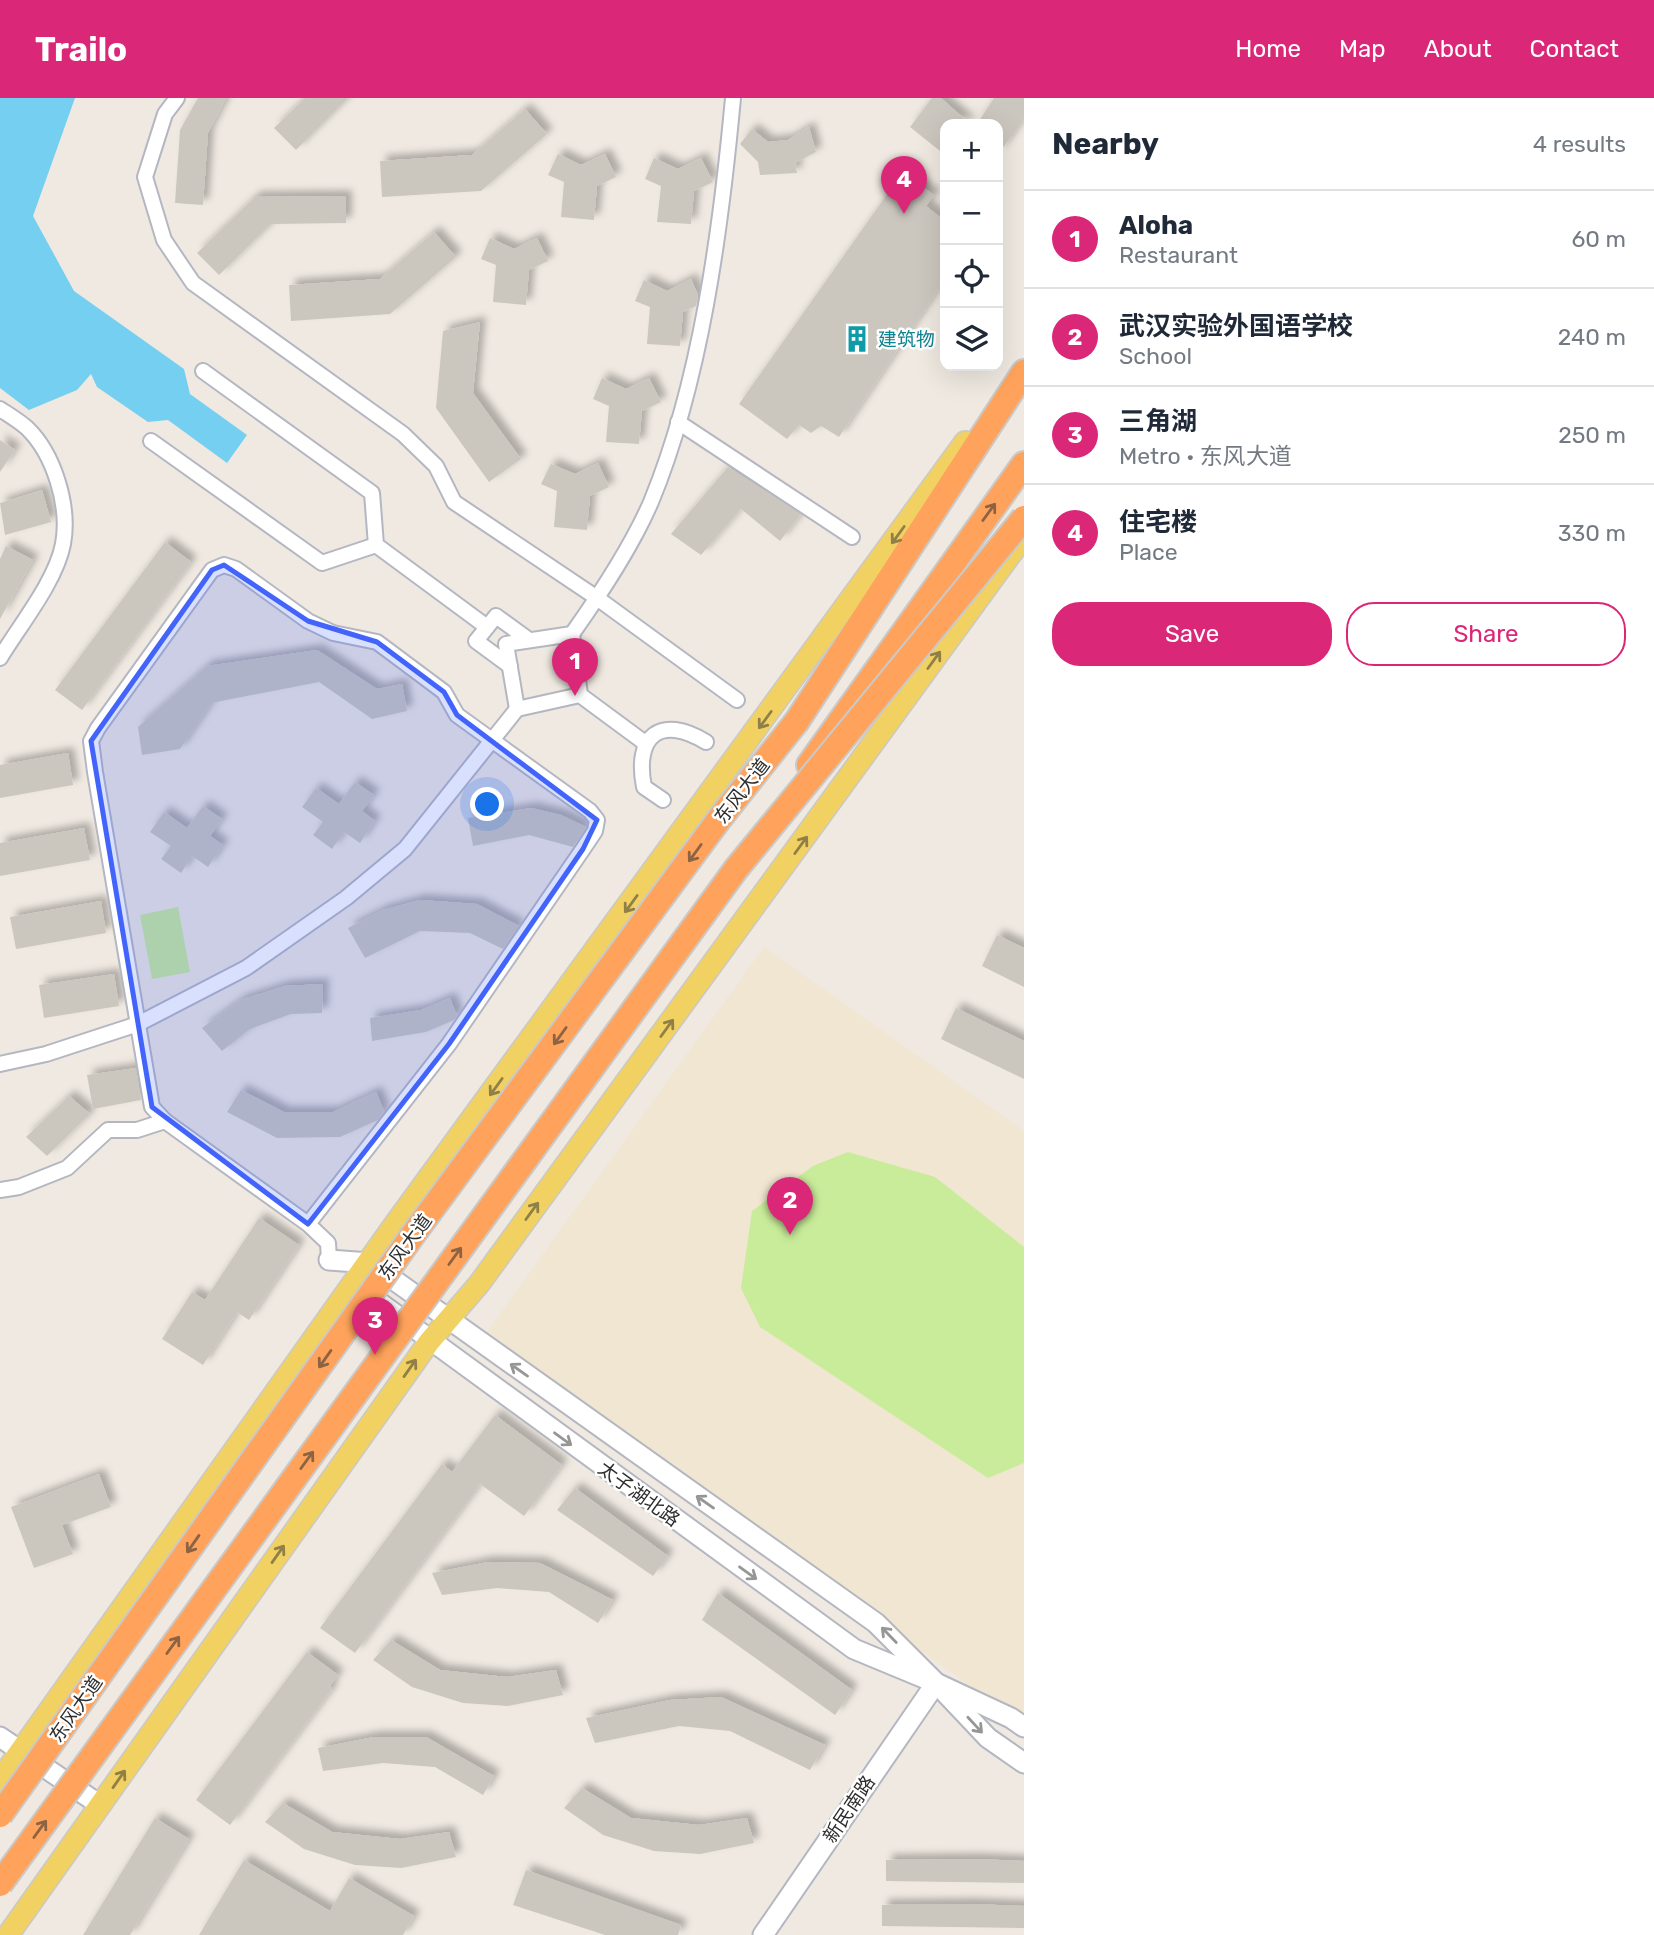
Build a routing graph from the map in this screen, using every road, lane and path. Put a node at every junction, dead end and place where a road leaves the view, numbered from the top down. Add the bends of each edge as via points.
1 (177, 98) edge
2 (733, 98) edge
3 (1024, 361) edge
4 (203, 371) dead end
5 (1024, 372) edge
6 (1024, 403) edge
7 (0, 409) edge
8 (678, 422) junction
9 (151, 441) dead end
10 (1024, 464) edge
11 (1024, 518) edge
12 (1024, 536) edge
13 (852, 537) dead end
14 (376, 545) junction
15 (597, 598) junction
16 (487, 627) junction
17 (572, 634) junction
18 (529, 640) junction
19 (0, 657) edge
20 (510, 666) junction
21 (580, 695) junction
22 (737, 699) dead end
23 (517, 709) junction
24 (796, 721) junction
25 (494, 741) junction
26 (706, 741) dead end
27 (645, 743) junction
28 (663, 800) dead end
29 (736, 869) junction
30 (138, 1024) junction
31 (0, 1064) edge
32 (165, 1121) junction
33 (0, 1190) edge
34 (308, 1224) junction
35 (329, 1260) joint
36 (370, 1263) junction
37 (355, 1284) junction
38 (447, 1317) junction
39 (429, 1342) junction
40 (936, 1683) junction
41 (1024, 1727) edge
42 (0, 1737) edge
43 (21, 1751) junction
44 (1024, 1763) edge
45 (0, 1780) edge
46 (100, 1805) junction
47 (0, 1815) edge
48 (0, 1884) edge
49 (8, 1935) edge
50 (763, 1935) edge

1 - 15 street via 165,114 145,177 164,240 193,283 403,434 436,466 454,502
2 - 8 street via 711,270
3 -> 36 main road
4 - 14 street via 372,493
5 - 24 highway
6 - 24 highway
7 - 19 street via 27,428 50,459 62,500 63,544 45,587
8 - 13 street
8 - 15 street via 650,503
9 - 14 street via 322,563
29 -> 10 highway, bridge
11 - 29 highway, bridge
38 -> 12 main road via 487,1273
14 - 16 street
15 - 17 street
15 - 22 street
16 - 18 street via 496,616
16 - 20 street via 475,641
17 - 18 street
17 - 21 street
18 - 20 street via 506,644
20 - 23 street
21 - 23 street
21 - 27 street
23 - 25 street
24 -> 47 highway, 东风大道, bridge via 412,1237
25 - 30 street via 405,849 346,898 246,968
25 - 30 street via 457,715 444,692 377,642 333,633 308,621 236,569 224,565 212,570 91,741
25 - 34 street via 590,811 597,820 595,831 449,1044
26 - 27 street via 685,729 666,729
27 - 28 street via 639,763 644,787
48 -> 29 highway, 东风大道, bridge
30 - 31 street
30 - 32 street via 152,1107
32 - 33 street via 137,1130 108,1130 67,1168
32 - 34 street
34 - 35 street via 328,1243
35 - 36 main road
36 - 37 main road
36 - 38 main road, 太子湖北路
37 - 39 main road, 太子湖北路
37 - 43 main road
38 - 39 main road
40 -> 38 main road, 太子湖北路 via 876,1623
39 -> 40 main road, 太子湖北路 via 854,1649
46 -> 39 main road
40 - 41 main road, 太子湖北路
40 -> 44 main road, 太子湖北路 via 988,1738
40 - 50 main road, 新民南路
42 - 43 main road
43 - 45 main road
43 - 46 main road
46 - 49 main road

